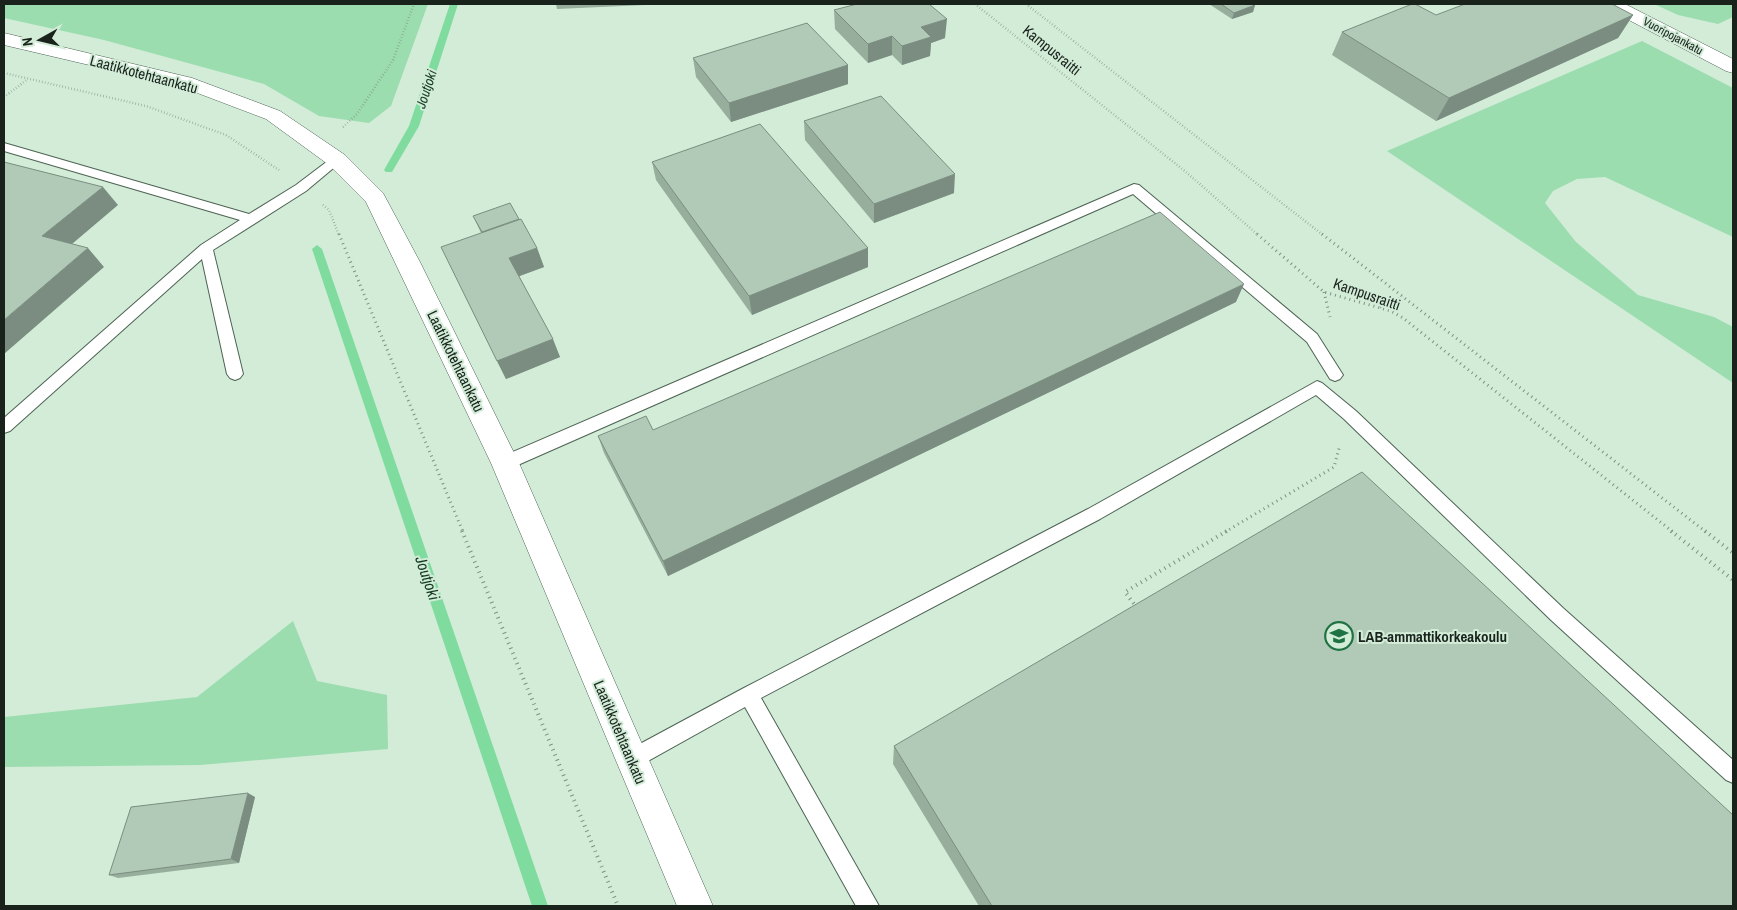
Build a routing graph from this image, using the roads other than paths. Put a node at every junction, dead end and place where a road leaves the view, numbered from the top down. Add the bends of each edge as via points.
1 (1612, 4) edge
2 (4, 39) edge
3 (1733, 67) edge
4 (4, 147) edge
5 (329, 154) junction
6 (251, 219) junction
7 (206, 248) junction
8 (235, 374) dead end
9 (1335, 375) dead end
10 (4, 427) edge
11 (505, 463) junction
12 (749, 695) junction
13 (632, 759) junction
14 (1733, 773) edge
15 (695, 906) edge
16 (868, 906) edge

1 - 3 street, Vuoripojankatu
2 - 5 street, Laatikkotehtaankatu via 185,82 273,116
4 - 6 lane
5 - 6 lane via 301,188
5 - 11 street, Laatikkotehtaankatu via 375,198
6 - 7 lane
7 - 8 lane
7 - 10 lane
9 - 11 lane via 1312,338 1134,188
11 - 13 street, Laatikkotehtaankatu
12 - 13 lane
12 - 14 lane via 1062,532 1318,387 1557,614
12 - 16 lane
13 - 15 street, Laatikkotehtaankatu

